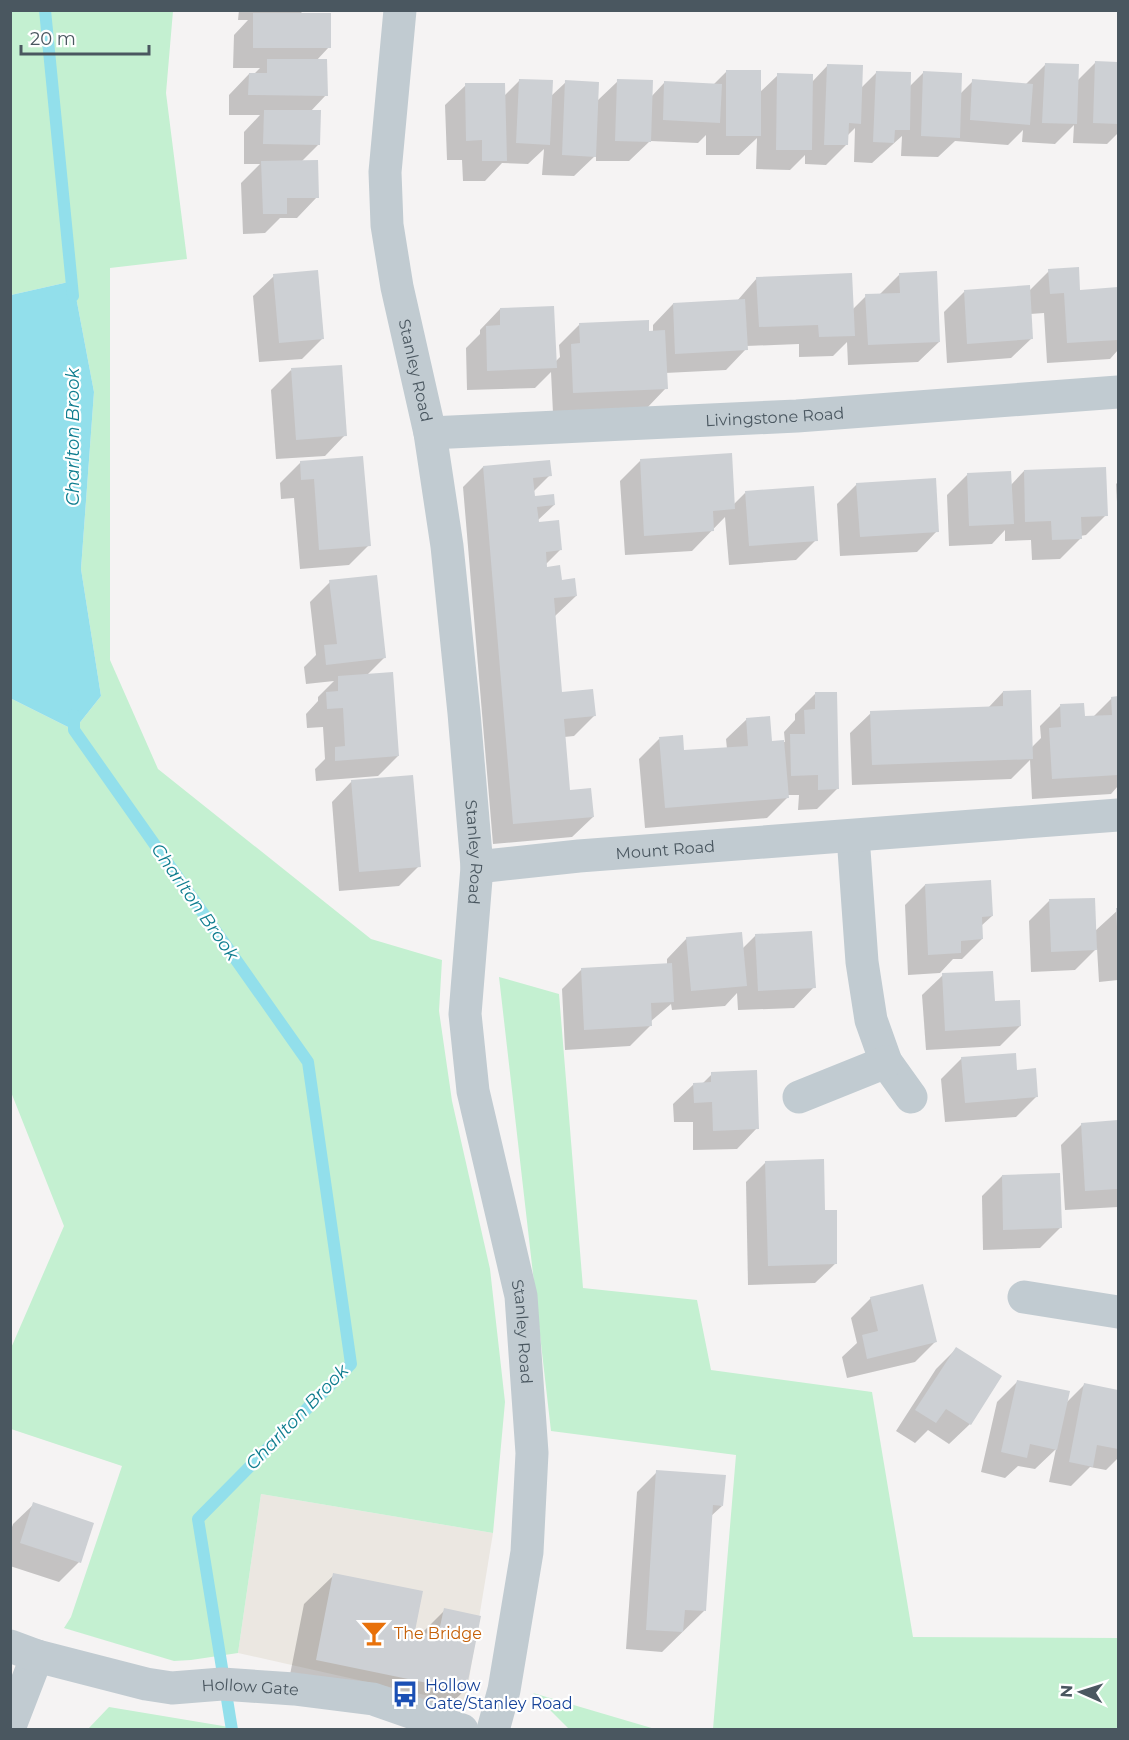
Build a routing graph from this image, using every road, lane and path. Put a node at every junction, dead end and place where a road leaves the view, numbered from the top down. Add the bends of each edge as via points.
1 (399, 10) edge
2 (1119, 392) edge
3 (430, 433) junction
4 (1119, 815) edge
5 (853, 836) junction
6 (477, 867) junction
7 (886, 1062) junction
8 (799, 1097) dead end
9 (911, 1097) dead end
10 (1024, 1297) dead end
11 (1119, 1312) edge
12 (24, 1651) edge
13 (10, 1726) edge
14 (462, 1730) edge
15 (493, 1730) edge

1 - 3 street, Stanley Road via 385,172 387,225
2 - 3 street, Livingstone Road via 797,416
3 - 6 street, Stanley Road via 448,558
4 - 5 street, Mount Road
5 - 6 street, Mount Road
5 - 7 street via 862,962 871,1020
6 - 15 street, Stanley Road via 465,1014 473,1091 521,1296 532,1453 527,1552 504,1690
7 - 8 street
7 - 9 street
10 - 11 street
12 - 13 street
12 - 14 street, Hollow Gate via 172,1688 222,1684 373,1699

